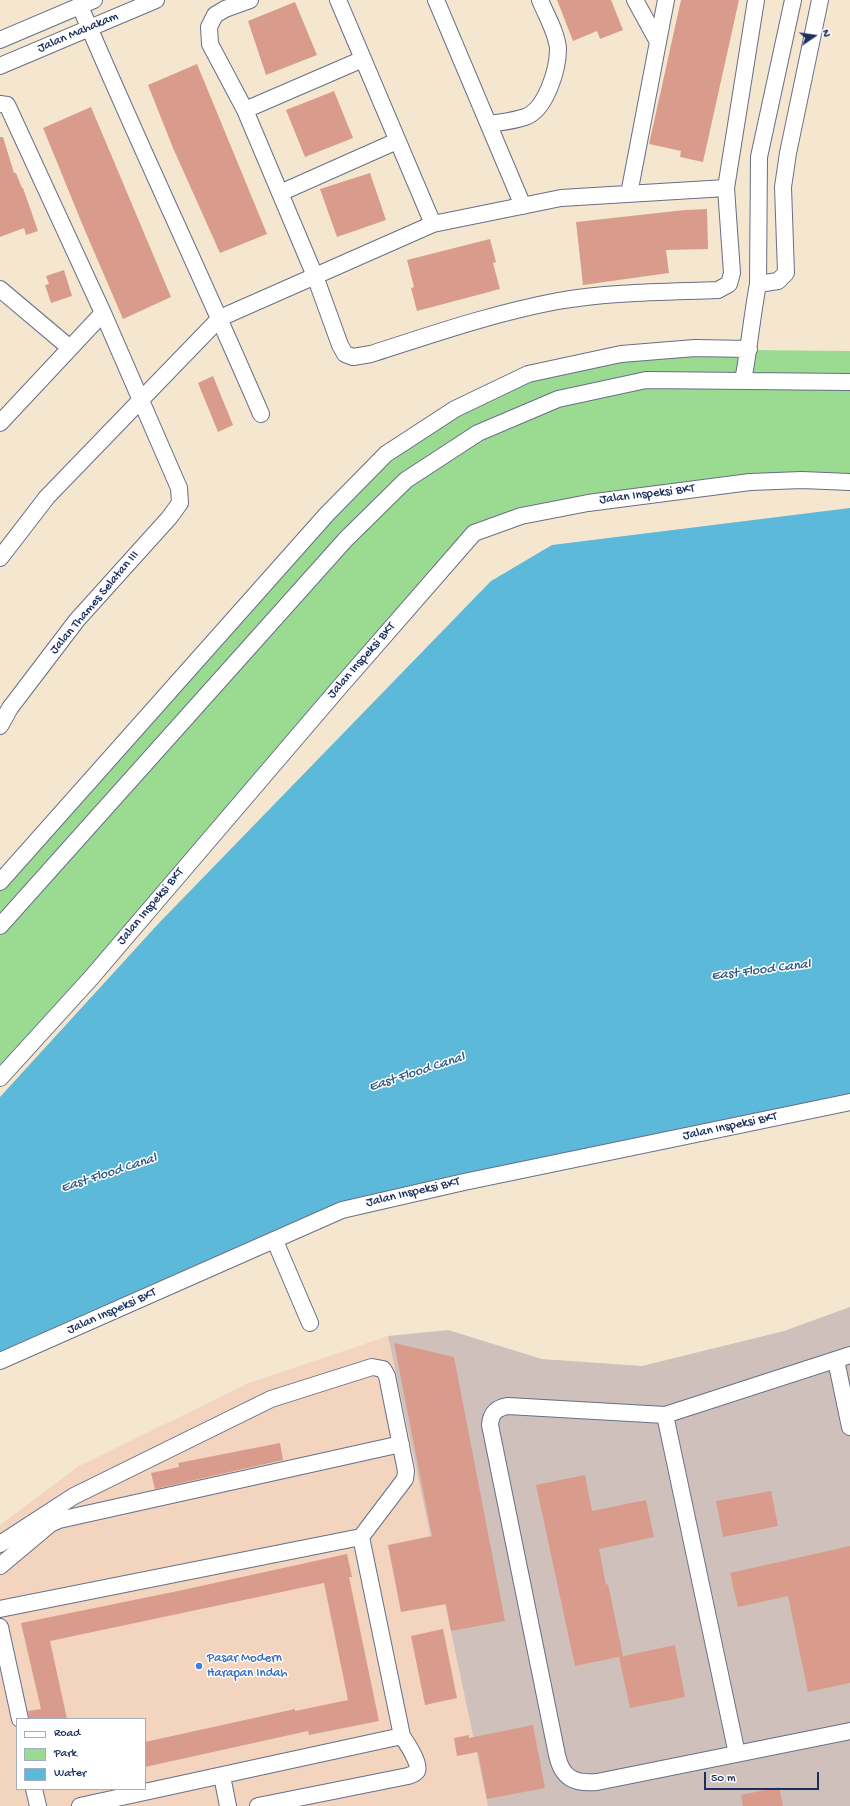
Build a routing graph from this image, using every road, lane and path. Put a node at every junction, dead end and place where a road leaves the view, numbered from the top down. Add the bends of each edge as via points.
1 (156, 0) edge
2 (250, 0) edge
3 (338, 0) edge
4 (436, 0) edge
5 (540, 0) edge
6 (635, 0) edge
7 (666, 0) edge
8 (756, 0) edge
9 (793, 0) edge
10 (820, 0) edge
11 (87, 3) edge
12 (89, 28) junction
13 (0, 40) edge
14 (658, 42) junction
15 (363, 59) junction
16 (0, 66) edge
17 (0, 104) edge
18 (245, 110) junction
19 (489, 124) junction
20 (397, 141) junction
21 (726, 188) junction
22 (280, 193) junction
23 (629, 194) junction
24 (523, 206) junction
25 (433, 224) junction
26 (315, 276) junction
27 (758, 284) junction
28 (0, 289) edge
29 (103, 314) junction
30 (220, 318) junction
31 (70, 348) junction
32 (749, 349) junction
33 (743, 381) junction
34 (850, 382) edge
35 (141, 400) junction
36 (261, 414) dead end
37 (0, 423) edge
38 (850, 482) edge
39 (0, 558) edge
40 (0, 726) edge
41 (0, 882) edge
42 (0, 926) edge
43 (0, 1078) edge
44 (850, 1102) edge
45 (275, 1241) junction
46 (310, 1323) dead end
47 (843, 1357) edge
48 (0, 1361) edge
49 (665, 1415) junction
50 (850, 1427) edge
51 (401, 1444) junction
52 (361, 1537) junction
53 (0, 1544) edge
54 (0, 1566) edge
55 (0, 1610) edge
56 (0, 1627) edge
57 (20, 1718) edge
58 (850, 1731) edge
59 (402, 1736) junction
60 (737, 1754) junction
61 (222, 1776) junction
62 (34, 1790) edge
63 (38, 1806) edge
64 (80, 1806) edge
65 (228, 1806) edge
66 (258, 1806) edge

1 - 12 street, Jalan Mahakam
2 - 18 street via 215,15 209,27 214,53
3 - 15 street
4 - 19 street
5 - 19 street via 558,49 552,82 539,108 526,117
6 - 14 street
7 - 14 street
8 - 21 street
9 - 27 street via 759,157
10 - 27 street via 783,187 786,273 778,281
11 - 12 street
11 - 13 street, Jalan Mahakam
12 - 16 street, Jalan Mahakam
12 - 30 street
14 - 23 street
15 - 18 street
15 - 20 street
17 - 29 street via 7,105 9,109
18 - 22 street
19 - 24 street
20 - 22 street
20 - 25 street
21 - 23 street
21 - 26 street via 732,273 729,284 718,290 634,293 559,301 495,314 371,354 353,357 345,354 340,345
22 - 26 street
23 - 24 street via 561,198
24 - 25 street
25 - 26 street
26 - 30 street
27 - 32 street
28 - 31 street
29 - 31 street
29 - 35 street
30 - 35 street
30 - 36 street
31 - 37 street
32 - 33 street
32 - 41 street via 695,348 621,354 528,374 455,409 386,454 327,514
33 - 34 street
33 - 42 street via 646,380 558,399 478,433 406,480 346,539
35 - 39 street via 47,497
35 - 40 street, Jalan Thames Selatan III via 179,488 180,503 77,620 10,708
38 - 43 street, Jalan Inspeksi BKT via 750,482 588,503 520,516 474,533 91,978
44 - 45 street, Jalan Inspeksi BKT via 464,1182 342,1210
45 - 46 street
45 - 48 street, Jalan Inspeksi BKT
47 - 49 street
47 - 50 street
49 - 60 street
49 - 60 street via 508,1406 493,1412 490,1420 557,1755 564,1774 586,1783
51 - 52 street via 405,1479
51 - 53 street via 387,1376 383,1369 372,1367 271,1399 74,1496
51 - 54 street via 59,1520 50,1524
52 - 55 street
52 - 59 street
56 - 57 street
58 - 60 street
59 - 61 street
59 - 66 street via 417,1763 418,1770 408,1776
61 - 64 street
61 - 65 street
62 - 63 street

